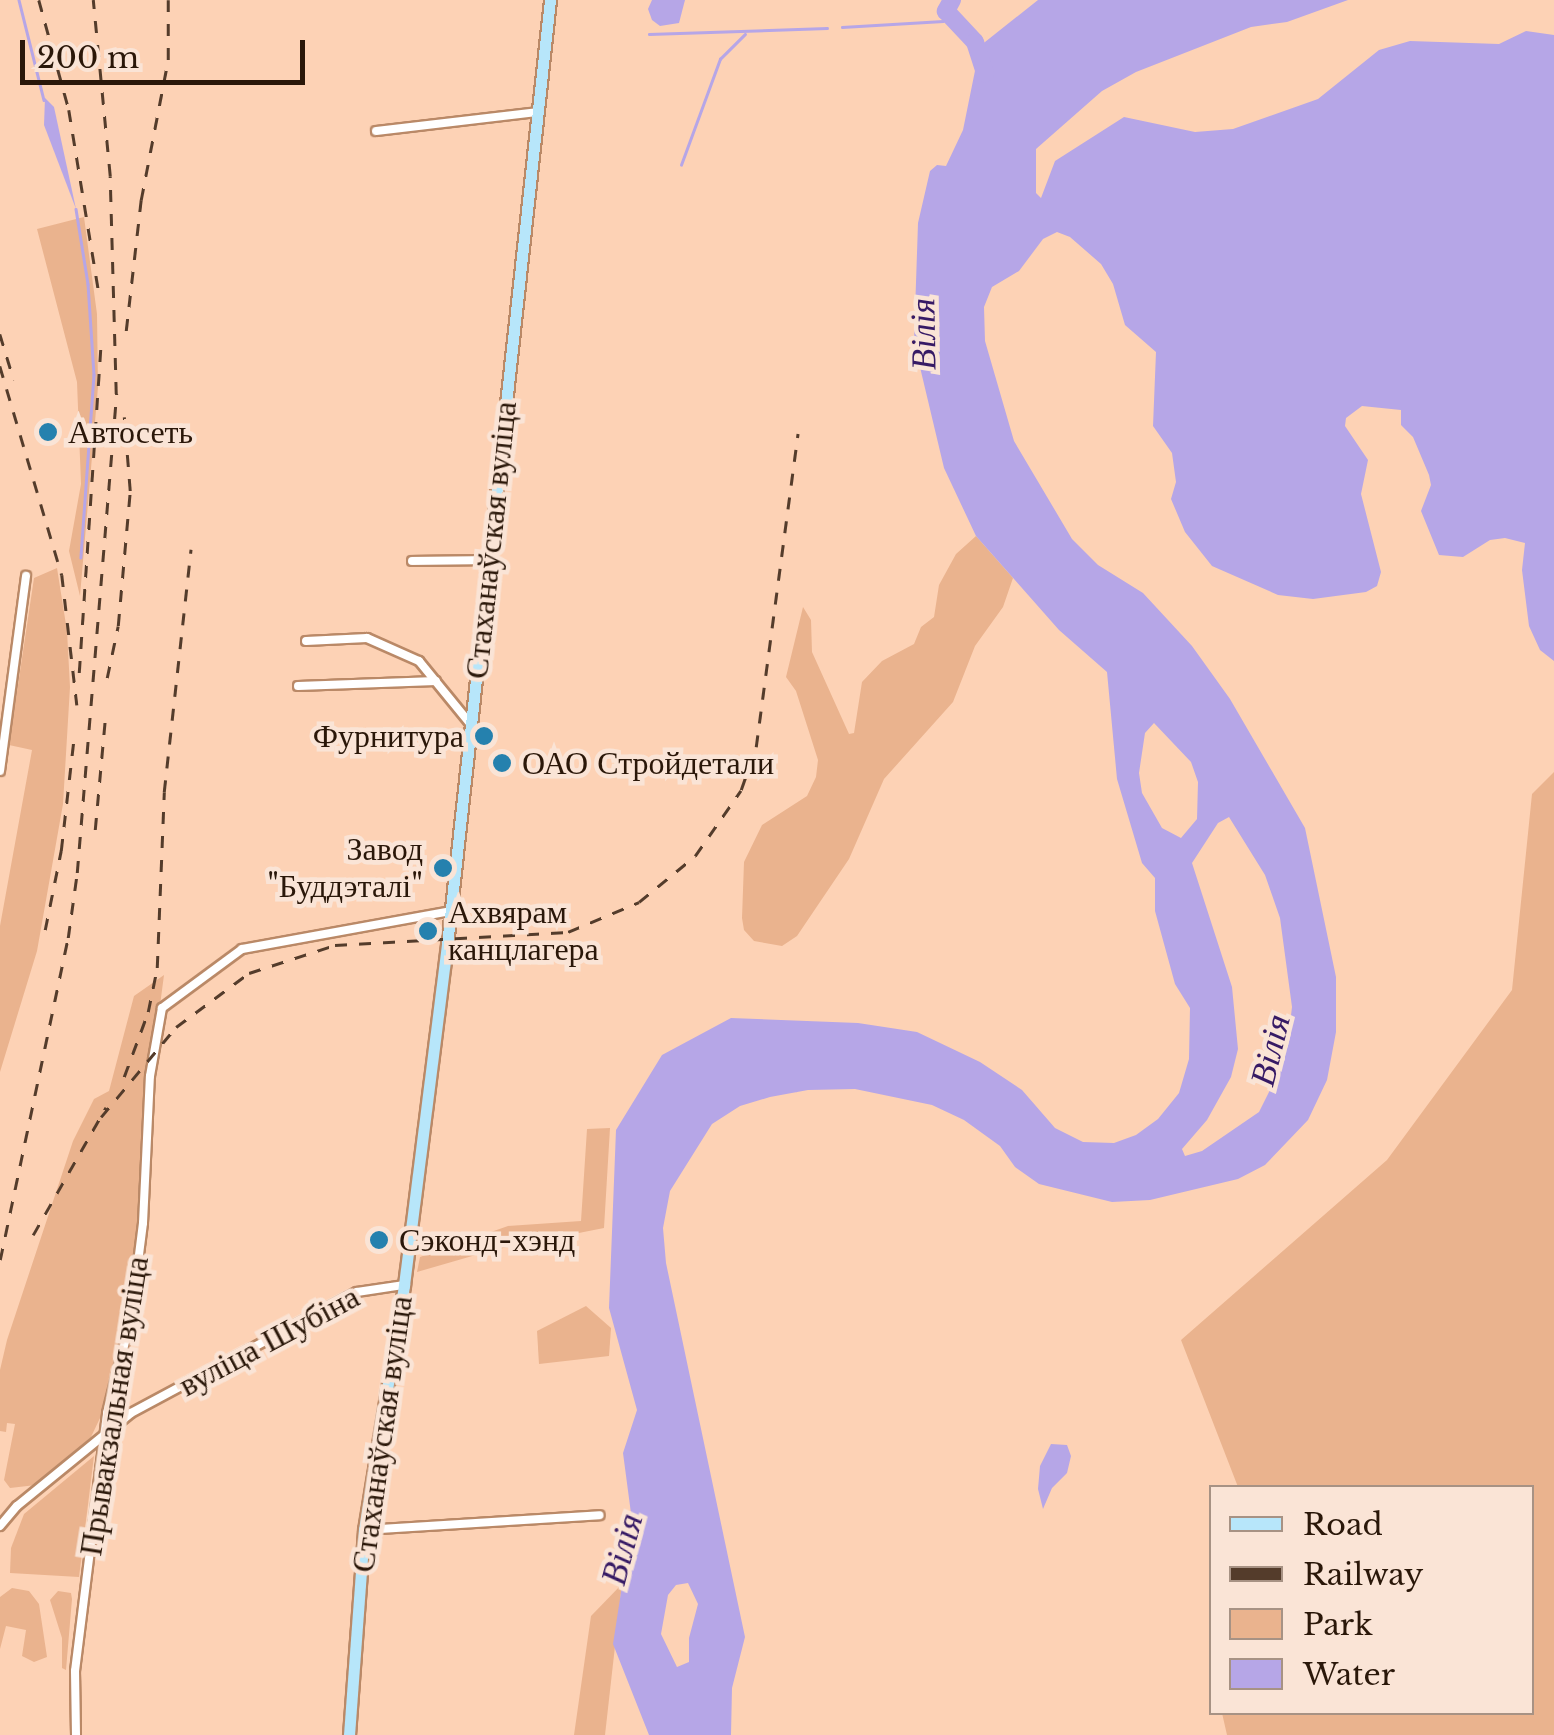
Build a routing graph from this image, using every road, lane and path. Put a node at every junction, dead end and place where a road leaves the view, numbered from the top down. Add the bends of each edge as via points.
1 (550, 0) edge
2 (537, 112) junction
3 (376, 131) dead end
4 (490, 560) junction
5 (412, 561) dead end
6 (26, 576) dead end
7 (306, 641) dead end
8 (436, 681) junction
9 (298, 686) dead end
10 (0, 704) edge
11 (11, 707) junction
12 (472, 726) junction
13 (0, 771) edge
14 (451, 911) junction
15 (404, 1284) junction
16 (106, 1433) junction
17 (600, 1516) dead end
18 (0, 1526) edge
19 (364, 1530) junction
20 (76, 1735) edge
21 (349, 1735) edge

1 - 2 street, Стаханаўская вуліца
2 - 3 street
2 - 4 street, Стаханаўская вуліца
4 - 5 street
4 - 12 street, Стаханаўская вуліца
6 - 11 street
7 - 8 street via 366,638 419,661
8 - 9 street
8 - 12 street
10 - 11 street
11 - 13 street
12 - 14 street, Стаханаўская вуліца
14 - 15 street, Стаханаўская вуліца
14 - 16 street, Прывакзальная вуліца via 242,949 164,1004 150,1076 144,1223
15 - 16 street, вуліца Шубіна via 358,1292
15 - 19 street, Стаханаўская вуліца
16 - 18 street, вуліца Шубіна
16 - 20 street, Прывакзальная вуліца via 75,1672
17 - 19 street
19 - 21 street, Стаханаўская вуліца

